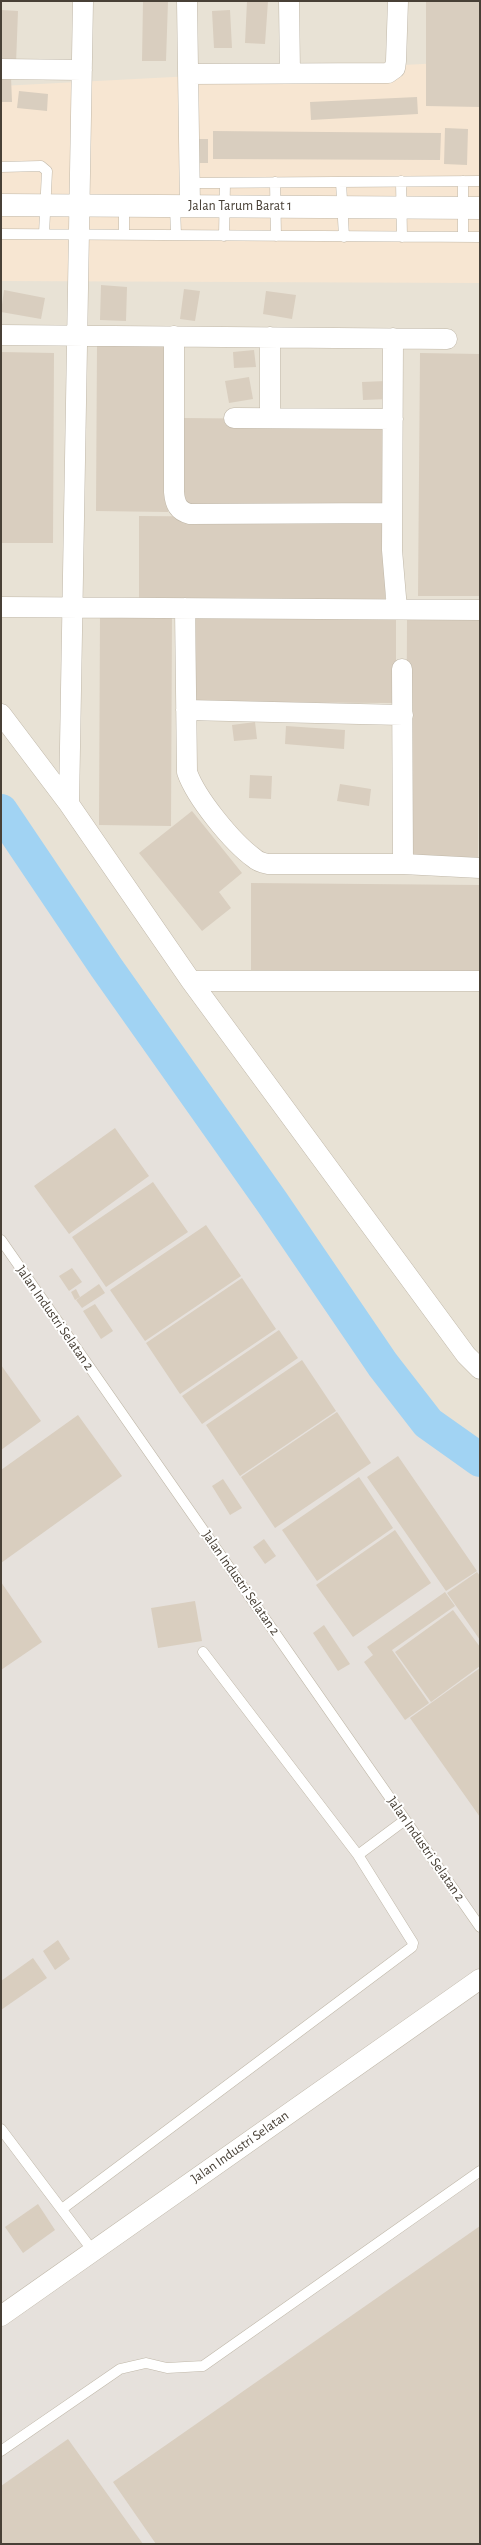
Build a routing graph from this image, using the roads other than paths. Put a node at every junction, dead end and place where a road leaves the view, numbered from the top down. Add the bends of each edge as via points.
1 (83, 1) edge
2 (187, 1) edge
3 (289, 1) edge
4 (398, 1) edge
5 (1, 69) edge
6 (82, 70) junction
7 (290, 72) junction
8 (188, 74) junction
9 (1, 167) edge
10 (401, 181) junction
11 (463, 181) junction
12 (480, 181) edge
13 (275, 182) junction
14 (340, 182) junction
15 (190, 183) junction
16 (224, 183) junction
17 (1, 205) edge
18 (46, 205) junction
19 (80, 205) junction
20 (124, 206) junction
21 (182, 206) junction
22 (224, 206) junction
23 (275, 206) junction
24 (343, 207) junction
25 (401, 207) junction
26 (471, 208) edge
27 (1, 234) edge
28 (44, 234) junction
29 (79, 235) junction
30 (124, 235) junction
31 (176, 235) junction
32 (224, 236) junction
33 (276, 236) junction
34 (344, 237) junction
35 (402, 237) junction
36 (463, 237) junction
37 (480, 237) edge
38 (1, 335) edge
39 (77, 335) junction
40 (174, 336) junction
41 (270, 337) junction
42 (393, 338) junction
43 (447, 339) dead end
44 (234, 418) dead end
45 (270, 418) junction
46 (393, 419) junction
47 (392, 513) junction
48 (1, 607) edge
49 (72, 608) junction
50 (185, 608) junction
51 (397, 609) junction
52 (480, 610) edge
53 (402, 669) dead end
54 (186, 710) junction
55 (1, 714) edge
56 (403, 715) junction
57 (69, 804) junction
58 (403, 864) junction
59 (480, 868) edge
60 (191, 981) junction
61 (480, 981) edge
62 (1, 1240) edge
63 (480, 1369) edge
64 (203, 1652) dead end
65 (405, 1820) junction
66 (358, 1855) junction
67 (480, 1927) edge
68 (480, 1978) edge
69 (1, 2129) edge
70 (480, 2171) edge
71 (62, 2209) junction
72 (93, 2251) junction
73 (1, 2316) edge
74 (1, 2451) edge

1 - 6 street
2 - 8 street
3 - 7 street
4 - 7 street via 396,62 392,71 381,74
5 - 6 street
6 - 19 street
7 - 8 street
8 - 15 street
9 - 18 lane via 45,168
10 - 11 lane
10 - 14 lane
10 - 25 lane
11 - 12 lane
11 - 26 lane
13 - 14 lane
13 - 16 lane
13 - 23 lane
14 - 24 lane
15 - 16 lane
15 - 21 street
16 - 22 lane
17 - 18 street, Jalan Tarum Barat 1
18 - 19 street, Jalan Tarum Barat 1
18 - 28 lane
19 - 20 street, Jalan Tarum Barat 1
19 - 29 street
20 - 21 street, Jalan Tarum Barat 1
20 - 30 lane
21 - 22 street, Jalan Tarum Barat 1
21 - 31 lane
22 - 23 street, Jalan Tarum Barat 1
22 - 32 lane
23 - 24 street, Jalan Tarum Barat 1
23 - 33 lane
24 - 25 street, Jalan Tarum Barat 1
24 - 34 lane
25 - 26 street, Jalan Tarum Barat 1
25 - 35 lane
26 - 36 lane
27 - 28 lane
28 - 29 lane
29 - 30 lane
29 - 39 street
30 - 31 lane
31 - 32 lane
32 - 33 lane
33 - 34 lane
34 - 35 lane
35 - 36 lane
36 - 37 lane
38 - 39 street
39 - 40 street
39 - 49 street
40 - 41 street
40 - 47 street via 174,501 183,512
41 - 42 street
41 - 45 street
42 - 43 street
42 - 46 street
44 - 45 street
45 - 46 street
46 - 47 street
47 - 51 street
48 - 49 street
49 - 50 street
49 - 57 street
50 - 51 street
50 - 54 street
51 - 52 street
53 - 56 street
54 - 56 street
54 - 58 street via 187,772 192,786 207,808 255,859 268,864
55 - 57 street
56 - 58 street
57 - 60 street
58 - 59 street
60 - 61 street
60 - 63 street via 466,1355
62 - 65 lane, Jalan Industri Selatan 2
64 - 66 lane
65 - 66 lane
65 - 67 lane, Jalan Industri Selatan 2
66 - 71 lane via 413,1943 410,1951
68 - 72 street, Jalan Industri Selatan
69 - 71 lane
70 - 74 lane via 203,2366 167,2368 146,2362 120,2369
71 - 72 lane
72 - 73 street, Jalan Industri Selatan

